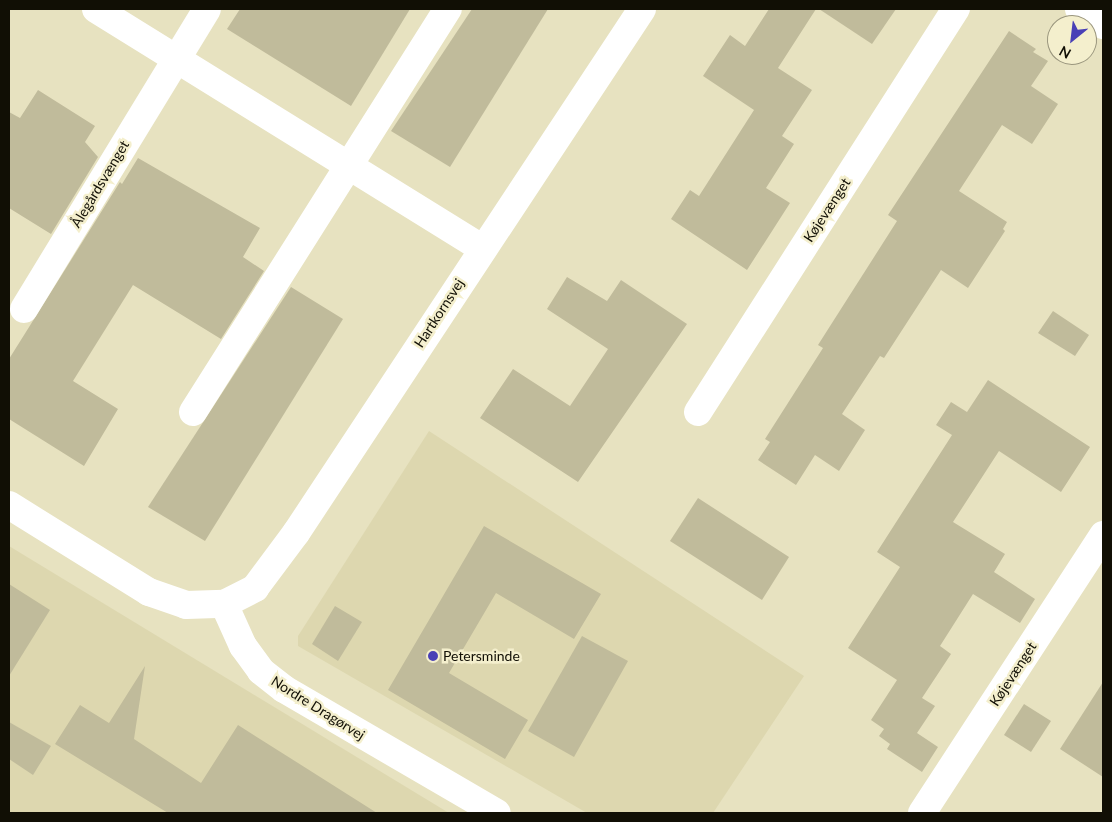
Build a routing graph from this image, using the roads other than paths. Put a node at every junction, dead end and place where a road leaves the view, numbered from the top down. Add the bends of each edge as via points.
1 (96, 9) edge
2 (207, 9) edge
3 (448, 9) edge
4 (642, 9) edge
5 (956, 9) edge
6 (1079, 9) edge
7 (1103, 25) edge
8 (176, 58) junction
9 (351, 166) junction
10 (482, 248) junction
11 (24, 309) dead end
12 (193, 412) dead end
13 (698, 412) dead end
14 (9, 505) edge
15 (1103, 535) edge
16 (224, 604) junction
17 (497, 813) edge
18 (922, 813) edge

1 - 8 street
2 - 8 street, Ålegårdsvænget
3 - 9 street
4 - 10 street, Hartkornsvej
5 - 13 street, Køjevænget
6 - 7 street
8 - 9 street
8 - 11 street, Ålegårdsvænget
9 - 10 street
9 - 12 street
10 - 16 street, Hartkornsvej via 296,533 255,588
14 - 16 street via 149,592 186,605
15 - 18 street, Køjevænget
16 - 17 street, Nordre Dragørvej via 243,646 261,671 284,689

